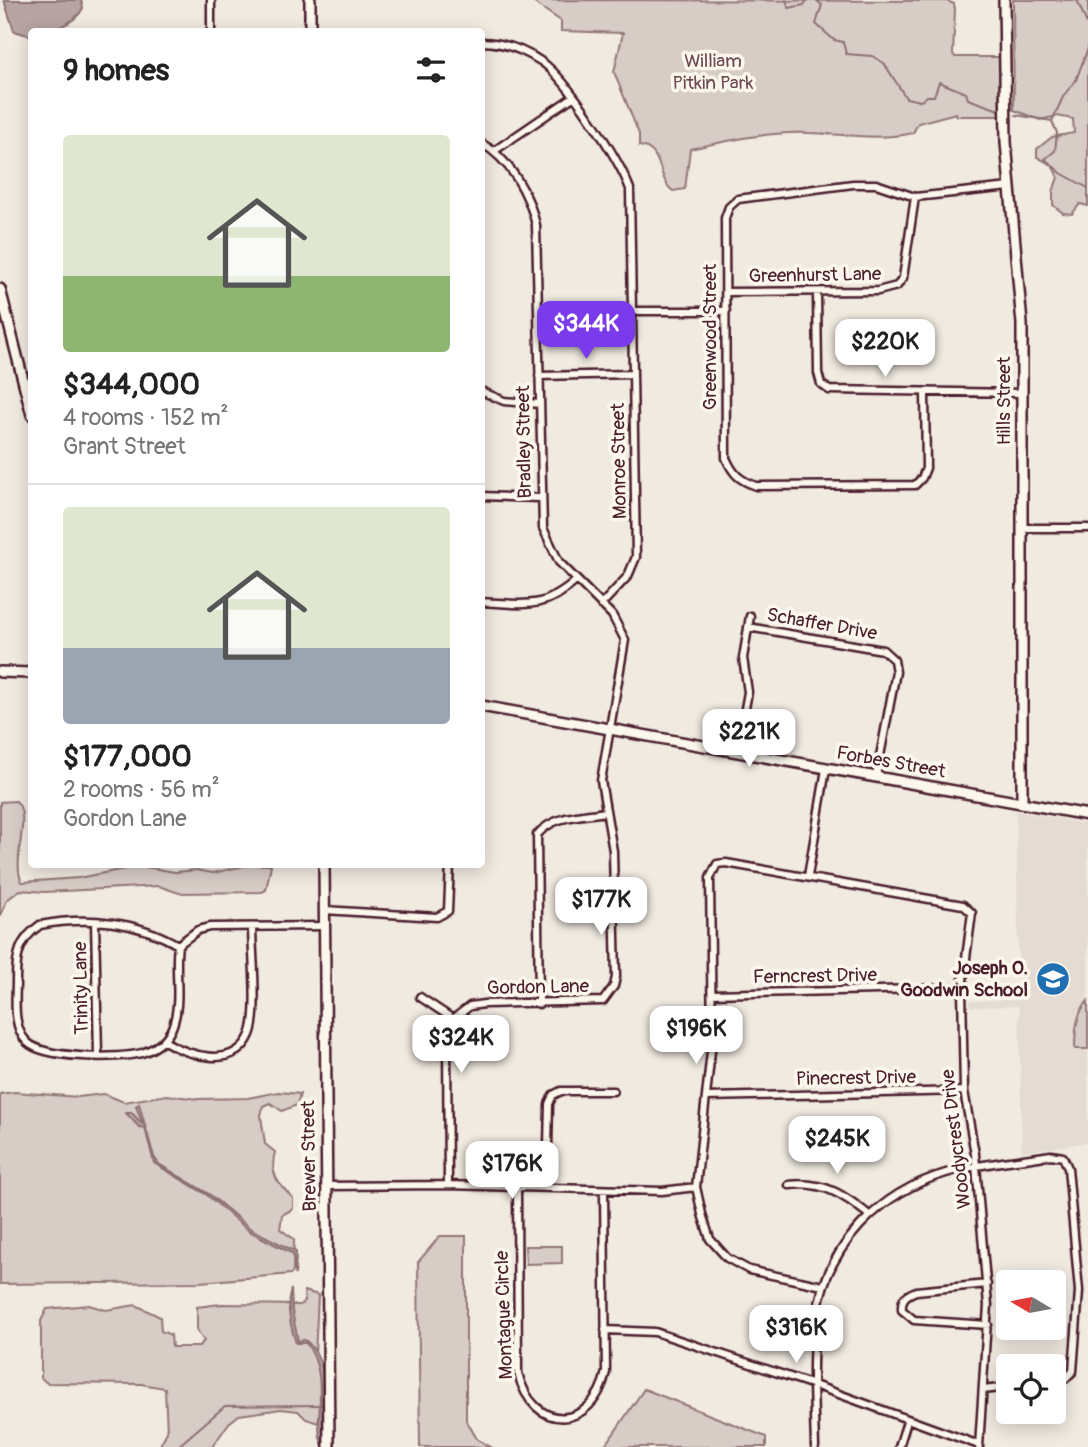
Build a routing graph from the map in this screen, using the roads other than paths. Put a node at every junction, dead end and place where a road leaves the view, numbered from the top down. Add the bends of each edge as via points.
1 (211, 0) edge
2 (310, 0) edge
3 (1003, 0) edge
4 (211, 28) edge
5 (310, 28) edge
6 (485, 43) edge
7 (573, 97) junction
8 (485, 145) edge
9 (494, 151) junction
10 (1010, 187) junction
11 (915, 197) junction
12 (0, 289) edge
13 (726, 292) junction
14 (817, 293) junction
15 (632, 311) junction
16 (726, 311) junction
17 (633, 374) junction
18 (539, 376) junction
19 (485, 393) edge
20 (925, 393) junction
21 (1021, 393) junction
22 (28, 399) edge
23 (540, 404) junction
24 (485, 496) edge
25 (540, 498) junction
26 (1023, 528) junction
27 (1088, 528) edge
28 (576, 581) junction
29 (485, 601) edge
30 (601, 606) junction
31 (750, 616) dead end
32 (748, 627) junction
33 (0, 672) edge
34 (28, 673) edge
35 (485, 707) edge
36 (610, 729) junction
37 (737, 752) junction
38 (826, 769) junction
39 (876, 777) junction
40 (1022, 803) junction
41 (605, 812) junction
42 (1088, 815) edge
43 (324, 868) edge
44 (450, 868) edge
45 (808, 876) junction
46 (324, 910) junction
47 (95, 922) junction
48 (324, 926) junction
49 (252, 927) junction
50 (178, 945) junction
51 (962, 988) junction
52 (712, 994) junction
53 (420, 997) dead end
54 (538, 1004) junction
55 (453, 1019) junction
56 (164, 1041) junction
57 (98, 1055) junction
58 (613, 1091) dead end
59 (964, 1091) junction
60 (707, 1097) junction
61 (977, 1166) junction
62 (448, 1185) junction
63 (789, 1185) dead end
64 (326, 1186) junction
65 (696, 1186) junction
66 (517, 1188) junction
67 (547, 1188) junction
68 (604, 1191) junction
69 (869, 1215) junction
70 (987, 1284) junction
71 (823, 1286) junction
72 (1079, 1291) junction
73 (1088, 1291) edge
74 (988, 1325) junction
75 (605, 1330) junction
76 (1066, 1375) edge
77 (814, 1385) junction
78 (996, 1388) edge
79 (983, 1390) junction
80 (907, 1421) junction
81 (979, 1446) edge
82 (329, 1447) edge
83 (815, 1447) edge
84 (899, 1447) edge

1 - 4 street
2 - 5 main road
3 - 10 main road, Hills Street
6 - 7 street, Monroe Street via 510,46 544,63
7 - 9 street
7 - 15 street, Monroe Street via 617,161 630,189
8 - 9 street, Bradley Street
9 - 18 street, Bradley Street via 524,190 536,225
10 - 11 street, Greenwood Street
10 - 21 main road, Hills Street via 1022,324
11 - 13 street, Greenwood Street via 876,184 853,184 738,199 725,218
11 - 14 street, Greenhurst Lane via 903,278 897,286
12 - 22 main road
13 - 14 street, Greenhurst Lane
13 - 16 street, Greenwood Street
14 - 20 street via 821,384 838,392
15 - 16 street
15 - 17 street, Monroe Street
16 - 20 street, Greenwood Street via 726,458 741,481 756,486 915,485 926,468
17 - 18 street
17 - 30 street, Monroe Street via 636,556 628,576
18 - 23 street, Bradley Street
19 - 23 street via 504,401
20 - 21 street
21 - 26 main road, Hills Street
23 - 25 street, Bradley Street
24 - 25 street
25 - 28 street, Bradley Street via 549,545
26 - 27 street
26 - 40 main road, Hills Street
28 - 29 street via 558,598 542,604
28 - 30 street, Bradley Street
30 - 36 street, Bradley Street via 621,627 625,640
31 - 32 street
32 - 37 street via 743,658 748,692
32 - 39 street, Schaffer Drive via 883,650 894,660 896,672
33 - 34 main road
35 - 36 main road, Forbes Street
36 - 37 main road, Forbes Street
36 - 41 street, Gordon Lane via 601,781
37 - 38 main road, Forbes Street
38 - 39 main road, Forbes Street
38 - 45 street
39 - 40 main road, Forbes Street
40 - 42 main road, Forbes Street
41 - 54 street via 557,820 537,835
41 - 54 street, Gordon Lane via 613,851 614,986 603,1001
43 - 46 main road, Brewer Street
44 - 46 street via 448,911 437,917
45 - 51 street, Woodycrest Drive via 968,908 973,920
45 - 52 street via 726,863 712,870
46 - 48 main road, Brewer Street
47 - 50 street via 137,926
47 - 57 street, Trinity Lane
47 - 57 street via 56,922 29,933 16,959 16,1018 25,1041 35,1048
48 - 49 street
48 - 64 main road, Brewer Street
49 - 50 street via 210,927
49 - 56 street via 253,1022 243,1046 225,1055 202,1057 183,1053
50 - 56 street via 175,1017
51 - 52 street, Ferncrest Drive
51 - 59 street, Woodycrest Drive
52 - 60 street
53 - 55 street
54 - 55 street, Gordon Lane via 470,1006
55 - 62 street via 447,1043
56 - 57 street via 140,1053
58 - 67 street via 552,1095
59 - 60 street, Pinecrest Drive
59 - 61 street, Woodycrest Drive
60 - 65 street
61 - 69 street via 915,1184
61 - 70 street, Woodycrest Drive
61 - 72 street via 1063,1157 1068,1168
62 - 64 street
62 - 66 street
63 - 69 street via 810,1182 832,1188
64 - 82 main road, Brewer Street
65 - 68 street
65 - 71 street via 710,1239 727,1258 749,1270
66 - 67 street
66 - 75 street, Montague Circle via 518,1373 533,1407 554,1417 572,1417 590,1408 602,1390 606,1372
67 - 68 street
68 - 75 street, Montague Circle
69 - 71 street via 845,1244
70 - 74 street, Woodycrest Drive
70 - 74 street via 916,1291 906,1295 901,1310 914,1320
71 - 77 street via 814,1339
72 - 73 street
72 - 76 street via 1073,1371
74 - 79 street, Woodycrest Drive
75 - 77 street via 654,1332
77 - 80 street
77 - 83 street
78 - 79 street
79 - 81 street, Woodycrest Drive
80 - 81 street
80 - 84 street

